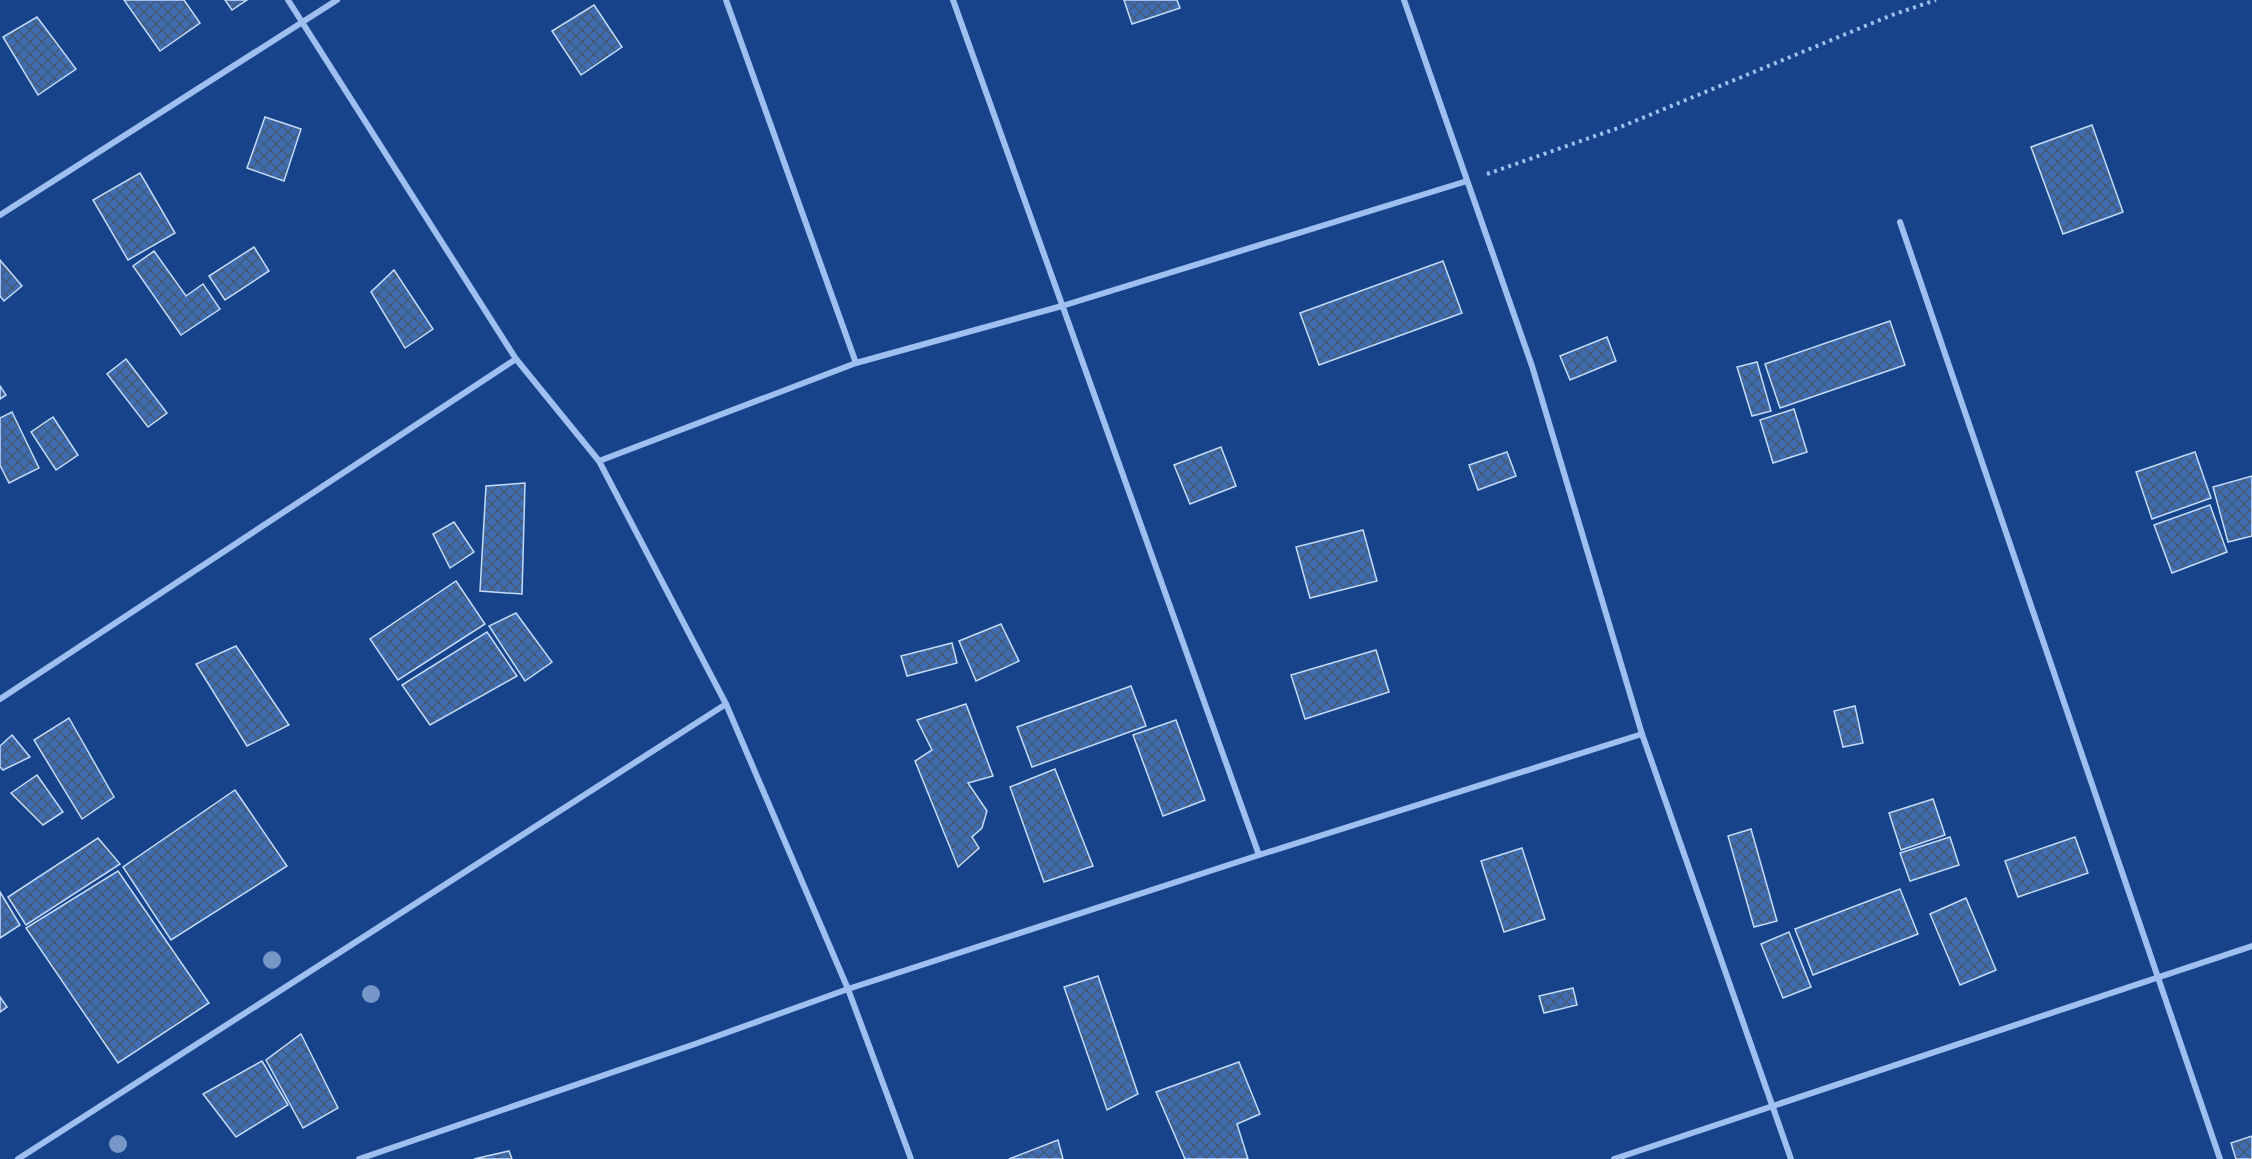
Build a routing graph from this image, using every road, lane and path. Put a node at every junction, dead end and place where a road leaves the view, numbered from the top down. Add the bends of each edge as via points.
1 (288, 0) edge
2 (337, 0) edge
3 (726, 0) edge
4 (953, 0) edge
5 (1404, 0) edge
6 (1936, 0) edge
7 (302, 23) junction
8 (1467, 181) junction
9 (0, 215) edge
10 (1900, 222) dead end
11 (1062, 306) junction
12 (516, 359) junction
13 (856, 363) junction
14 (599, 461) junction
15 (0, 699) edge
16 (726, 704) junction
17 (1642, 734) junction
18 (1259, 855) junction
19 (2252, 946) edge
20 (2158, 979) junction
21 (848, 989) junction
22 (1772, 1105) junction
23 (22, 1158) edge
24 (359, 1159) edge
25 (911, 1159) edge
26 (1614, 1159) edge
27 (1791, 1159) edge
28 (2220, 1159) edge

1 - 7 street
2 - 7 street
3 - 13 street
4 - 11 street
5 - 8 street
6 - 8 path via 1618,128
7 - 9 street
7 - 12 street
8 - 11 street
8 - 17 street via 1532,366
10 - 20 street
11 - 13 street
11 - 18 street
12 - 14 street
12 - 15 street
13 - 14 street
14 - 16 street
16 - 21 street
16 - 23 street
17 - 18 street
17 - 22 street
18 - 21 street
19 - 20 street
20 - 22 street
20 - 28 street
21 - 24 street
21 - 25 street
22 - 26 street
22 - 27 street

